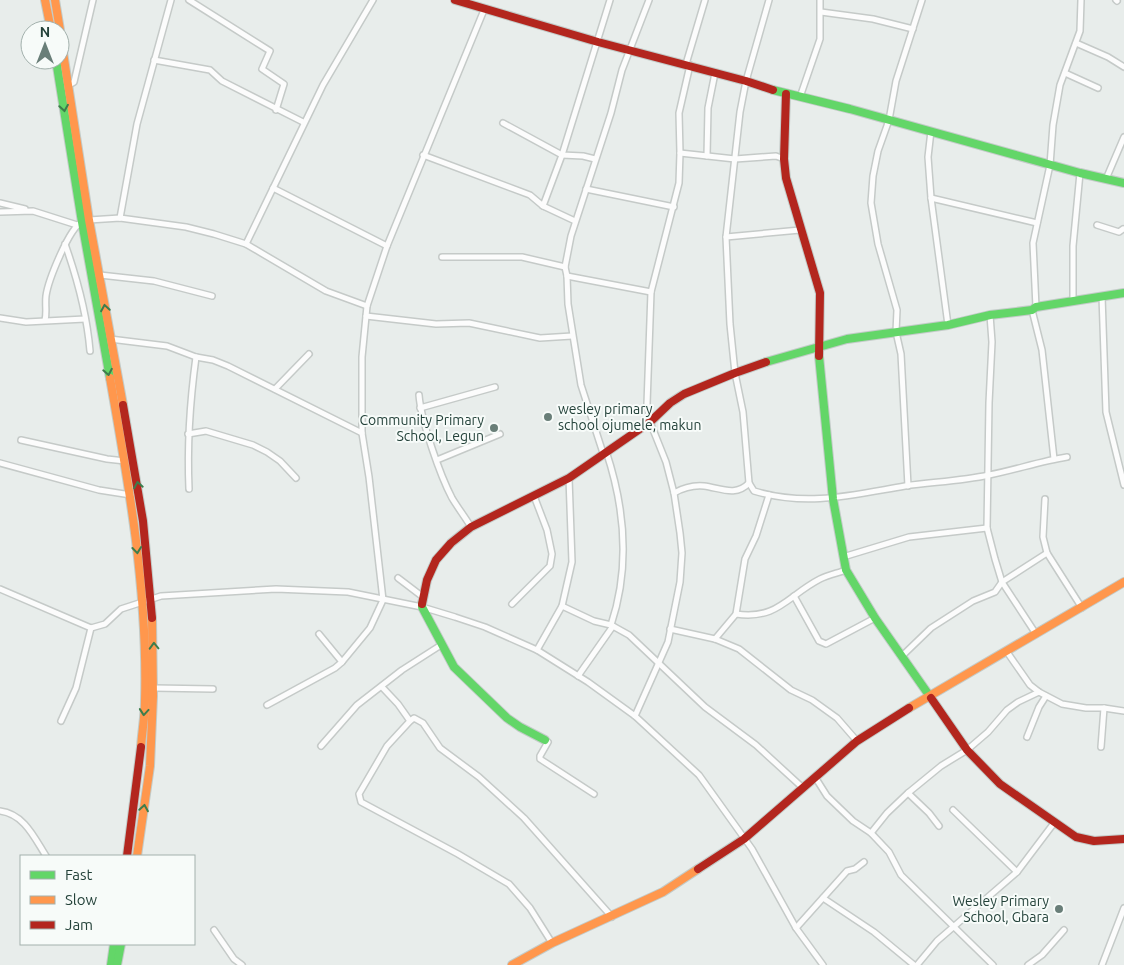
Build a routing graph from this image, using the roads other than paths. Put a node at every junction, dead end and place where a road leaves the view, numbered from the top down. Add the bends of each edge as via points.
1 (45, 0) edge
2 (55, 0) edge
3 (93, 0) edge
4 (171, 0) edge
5 (189, 0) edge
6 (373, 0) edge
7 (455, 0) edge
8 (610, 0) edge
9 (649, 0) edge
10 (705, 0) edge
11 (769, 0) edge
12 (820, 0) edge
13 (922, 0) edge
14 (1081, 0) edge
15 (476, 3) edge
16 (484, 10) junction
17 (821, 12) junction
18 (49, 20) edge
19 (58, 20) edge
20 (912, 29) junction
21 (598, 42) junction
22 (1076, 43) junction
23 (630, 49) junction
24 (154, 60) junction
25 (688, 65) junction
26 (1124, 67) edge
27 (58, 70) edge
28 (66, 70) edge
29 (715, 73) junction
30 (1065, 73) junction
31 (746, 80) junction
32 (68, 85) junction
33 (1098, 88) dead end
34 (786, 94) junction
35 (800, 97) junction
36 (276, 110) junction
37 (890, 120) junction
38 (304, 122) junction
39 (504, 123) dead end
40 (930, 131) junction
41 (1124, 137) edge
42 (680, 152) junction
43 (562, 154) junction
44 (423, 155) junction
45 (707, 156) junction
46 (595, 159) junction
47 (735, 159) junction
48 (784, 159) junction
49 (1050, 165) junction
50 (1080, 173) junction
51 (1106, 179) junction
52 (1124, 183) edge
53 (273, 188) junction
54 (586, 189) junction
55 (931, 198) junction
56 (0, 203) edge
57 (543, 206) junction
58 (674, 207) junction
59 (33, 211) junction
60 (0, 212) edge
61 (120, 218) junction
62 (575, 221) junction
63 (83, 222) junction
64 (1036, 223) junction
65 (1097, 225) dead end
66 (1124, 228) edge
67 (800, 230) junction
68 (726, 237) junction
69 (65, 244) junction
70 (246, 244) junction
71 (387, 246) junction
72 (442, 257) dead end
73 (565, 267) junction
74 (100, 275) junction
75 (567, 276) junction
76 (651, 292) junction
77 (1124, 293) edge
78 (212, 296) dead end
79 (1102, 296) junction
80 (1073, 300) junction
81 (368, 306) junction
82 (1034, 308) junction
83 (990, 315) junction
84 (366, 316) junction
85 (0, 318) edge
86 (85, 319) junction
87 (45, 320) junction
88 (948, 324) junction
89 (896, 332) junction
90 (572, 336) junction
91 (110, 339) junction
92 (818, 348) junction
93 (90, 351) dead end
94 (309, 354) dead end
95 (196, 357) junction
96 (735, 373) junction
97 (495, 387) dead end
98 (274, 389) junction
99 (419, 395) dead end
100 (420, 408) junction
101 (650, 422) junction
102 (362, 433) junction
103 (188, 434) junction
104 (500, 434) dead end
105 (21, 440) dead end
106 (604, 452) junction
107 (1067, 457) dead end
108 (1054, 459) junction
109 (436, 460) junction
110 (124, 461) junction
111 (0, 463) edge
112 (987, 476) junction
113 (296, 478) dead end
114 (569, 478) junction
115 (749, 483) junction
116 (1124, 485) edge
117 (908, 486) junction
118 (189, 489) dead end
119 (674, 493) junction
120 (131, 495) junction
121 (769, 495) junction
122 (534, 496) junction
123 (833, 499) junction
124 (1045, 499) dead end
125 (471, 527) junction
126 (987, 528) junction
127 (1047, 553) junction
128 (842, 557) junction
129 (846, 570) junction
130 (398, 578) dead end
131 (1002, 582) junction
132 (1124, 582) edge
133 (0, 589) edge
134 (794, 596) junction
135 (423, 597) junction
136 (152, 598) junction
137 (382, 600) junction
138 (142, 602) junction
139 (512, 604) dead end
140 (562, 606) junction
141 (422, 607) junction
142 (1083, 608) junction
143 (736, 614) junction
144 (874, 618) junction
145 (612, 626) junction
146 (91, 628) junction
147 (670, 629) junction
148 (319, 634) dead end
149 (1036, 634) junction
150 (715, 639) junction
151 (441, 646) junction
152 (537, 650) junction
153 (1007, 652) junction
154 (902, 656) junction
155 (342, 662) junction
156 (660, 664) junction
157 (578, 676) junction
158 (382, 687) junction
159 (154, 688) junction
160 (213, 689) dead end
161 (1039, 692) junction
162 (930, 696) junction
163 (1046, 696) junction
164 (267, 705) dead end
165 (1104, 708) junction
166 (1124, 711) edge
167 (636, 716) junction
168 (61, 721) dead end
169 (410, 721) junction
170 (1027, 737) dead end
171 (545, 740) joint
172 (857, 741) junction
173 (321, 746) dead end
174 (1101, 747) dead end
175 (966, 750) junction
176 (815, 777) junction
177 (803, 788) junction
178 (908, 793) junction
179 (594, 794) dead end
180 (953, 810) dead end
181 (1, 811) edge
182 (0, 818) edge
183 (1054, 823) junction
184 (939, 826) dead end
185 (871, 833) junction
186 (744, 839) junction
187 (1124, 839) edge
188 (45, 855) edge
189 (127, 855) edge
190 (137, 855) edge
191 (864, 862) dead end
192 (1017, 872) junction
193 (823, 898) junction
194 (1124, 908) edge
195 (612, 917) junction
196 (953, 926) junction
197 (796, 928) junction
198 (214, 930) dead end
199 (1064, 930) dead end
200 (552, 943) junction
201 (114, 945) edge
202 (121, 945) edge
203 (110, 965) edge
204 (117, 965) edge
205 (242, 965) edge
206 (512, 965) edge
207 (823, 965) edge
208 (916, 965) edge
209 (993, 965) edge
210 (1028, 965) edge
211 (1102, 965) edge

1 - 18 street
2 - 19 street
3 - 32 street via 74,82
4 - 24 street
5 - 36 street via 270,52 262,69 284,84
6 - 38 street
7 - 15 street
8 - 21 street
9 - 23 street
10 - 25 street
11 - 31 street
12 - 17 street
13 - 20 street
14 - 22 street via 1081,24
15 - 16 street
16 - 21 street
16 - 44 street
17 - 20 street via 873,19
17 - 35 street via 820,38
20 - 37 street via 896,81
21 - 23 street
21 - 43 street
22 - 26 street
22 - 30 street
23 - 25 street
23 - 46 street
24 - 36 street via 210,70 222,81
24 - 61 street via 137,124
25 - 29 street
25 - 42 street via 679,113
27 -> 63 street
28 - 32 street
29 - 31 street
29 - 45 street via 708,108
30 - 33 street
30 - 49 street via 1060,85
31 - 34 street
31 - 47 street
32 - 63 street
34 - 35 street
34 - 48 street
35 - 37 street
36 - 38 street
37 - 40 street
37 - 89 street via 878,151 871,204 878,244 897,310
38 - 53 street
39 - 43 street
40 - 49 street
40 - 55 street
41 - 51 street
42 - 45 street
42 - 58 street
43 - 46 street
43 - 57 street
44 - 57 street via 530,195
44 - 71 street
45 - 47 street
46 - 54 street
47 - 48 street via 776,156
47 - 68 street
48 - 67 street
49 - 50 street
49 - 64 street
50 - 51 street
50 - 80 street via 1073,246
51 - 52 street
53 - 70 street
53 - 71 street
54 - 58 street
54 - 62 street
55 - 64 street
55 - 88 street
56 - 59 street
57 - 62 street
58 - 76 street
59 - 60 street
59 - 63 street
61 - 63 street
61 - 70 street via 186,227
62 - 73 street
63 - 69 street
63 - 74 street
63 -> 110 street
64 - 82 street via 1033,243
65 - 66 street via 1119,232
67 - 68 street
67 - 92 street via 820,293
68 - 96 street
69 - 86 street
69 - 87 street via 46,295
70 - 81 street via 326,291
71 - 81 street
72 - 73 street via 522,257
73 - 75 street
74 - 78 street via 154,281
91 -> 74 street
75 - 76 street
75 - 90 street
76 - 101 street via 647,404
77 - 79 street
79 - 80 street
79 - 116 street via 1106,412
80 - 82 street
81 - 84 street
82 - 83 street
82 - 108 street
83 - 88 street
83 - 112 street via 992,342
84 - 90 street via 436,324 468,323 540,338
84 - 102 street via 362,357
85 - 87 street via 26,322
86 - 87 street
86 - 93 street
88 - 89 street
89 - 92 street via 847,339
89 - 117 street via 901,354
90 - 106 street via 581,385
91 - 95 street via 167,346
136 -> 91 street via 138,486
92 - 96 street
92 - 123 street
94 - 98 street
95 - 98 street via 228,366
95 - 103 street
96 - 101 street via 684,394
96 - 115 street via 743,412
97 - 100 street
98 - 102 street
99 - 100 street
100 - 109 street
101 - 106 street
101 - 119 street
102 - 137 street
103 - 113 street via 206,431 253,445 280,461
103 - 118 street
104 - 109 street
105 - 110 street
106 - 114 street
106 - 145 street via 615,477 623,533 624,562
107 - 108 street
108 - 112 street
109 - 125 street via 452,497
110 - 120 street
111 - 120 street via 99,490
112 - 117 street
112 - 126 street
114 - 122 street
114 - 140 street via 572,562
115 - 119 street via 739,490 705,486 684,488
115 - 121 street via 754,491
117 - 123 street
119 - 147 street via 682,553 680,582
120 -> 138 street
121 - 123 street
121 - 143 street via 745,559
122 - 125 street
122 - 139 street via 547,530 552,554 550,566
123 - 128 street
124 - 127 street via 1043,537
125 - 135 street via 438,555
126 - 128 street via 909,538
126 - 131 street
127 - 131 street
127 - 142 street
128 - 129 street
129 - 134 street via 821,579
129 - 144 street
130 - 135 street
131 - 149 street
131 - 154 street via 995,592 973,601 931,628
132 - 142 street
133 - 146 street
134 - 143 street via 765,614
134 - 144 street via 819,641 826,644
135 - 141 street
136 - 137 street via 276,589 348,592
136 - 138 street
159 -> 136 street
137 - 141 street
137 - 155 street via 370,628
138 - 146 street via 121,609 105,624
138 -> 189 street via 145,702
140 - 145 street
140 - 152 street
141 - 151 street
141 - 152 street via 485,627
142 - 149 street
143 - 150 street
144 - 154 street
145 - 156 street via 629,635
145 - 157 street
146 - 168 street via 76,688
147 - 150 street
147 - 156 street
148 - 155 street
149 - 153 street
150 - 172 street via 739,649 791,690 812,700 837,718
151 - 158 street via 402,670
151 - 171 street via 454,667 507,718
152 - 157 street
153 - 161 street via 1030,685
153 - 162 street
154 - 162 street
155 - 164 street
156 - 167 street
156 - 177 street via 705,707 756,745
157 - 167 street
158 - 169 street
158 - 173 street via 357,705
159 - 160 street
190 -> 159 street via 150,766
161 - 163 street
161 - 175 street via 1006,710 988,732
162 - 172 street
162 - 175 street
163 - 165 street via 1062,704
163 - 170 street
165 - 166 street
165 - 174 street
167 - 186 street via 699,775
169 - 195 street via 414,718 423,723 440,748 479,777 524,818
169 - 200 street via 382,754 359,794 361,802 508,884 530,908
171 - 179 street via 548,742 540,759
172 - 176 street
175 - 178 street
175 - 183 street via 1000,784
176 - 177 street
176 - 185 street via 827,796
177 - 186 street
178 - 184 street
178 - 185 street
180 - 192 street
181 - 182 street
181 - 188 street via 23,821
183 - 187 street via 1085,841
183 - 192 street
185 - 196 street via 889,852 900,875
186 - 195 street via 664,892
186 - 197 street
191 - 193 street via 847,871
192 - 196 street
193 - 197 street
193 - 208 street
194 - 211 street
195 - 200 street
196 - 208 street
196 - 209 street
197 - 207 street
198 - 205 street
199 - 210 street via 1042,955
200 - 206 street
201 - 203 street
202 - 204 street

